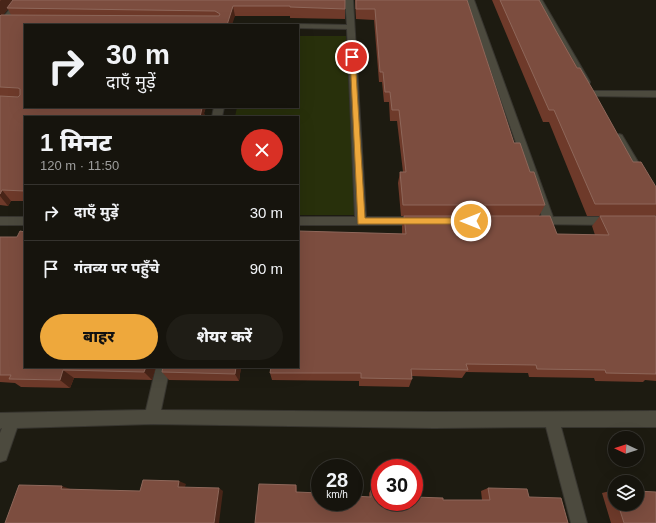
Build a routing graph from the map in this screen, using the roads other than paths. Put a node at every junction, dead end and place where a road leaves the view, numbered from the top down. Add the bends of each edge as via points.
1 (21, 0) edge
2 (349, 0) edge
3 (470, 0) edge
4 (538, 0) edge
5 (5, 24) edge
6 (299, 26) edge
7 (351, 27) junction
8 (656, 94) edge
9 (612, 127) edge
10 (656, 201) edge
11 (0, 221) edge
12 (24, 221) edge
13 (299, 221) edge
14 (361, 221) junction
15 (432, 221) edge
16 (526, 221) edge
17 (549, 221) junction
18 (619, 221) edge
19 (163, 368) edge
20 (152, 417) junction
21 (550, 419) junction
22 (656, 419) edge
23 (6, 421) edge
24 (0, 454) edge
25 (579, 523) edge

1 - 5 street
2 - 7 street
3 - 17 street
4 - 8 street via 595,97
6 - 7 street
7 - 14 street
9 - 10 street
11 - 12 street
13 - 14 street
14 - 15 street
16 - 17 street
17 - 18 street
19 - 20 street
20 - 21 street
20 - 23 street
21 - 22 street
21 - 25 street
23 - 24 street

